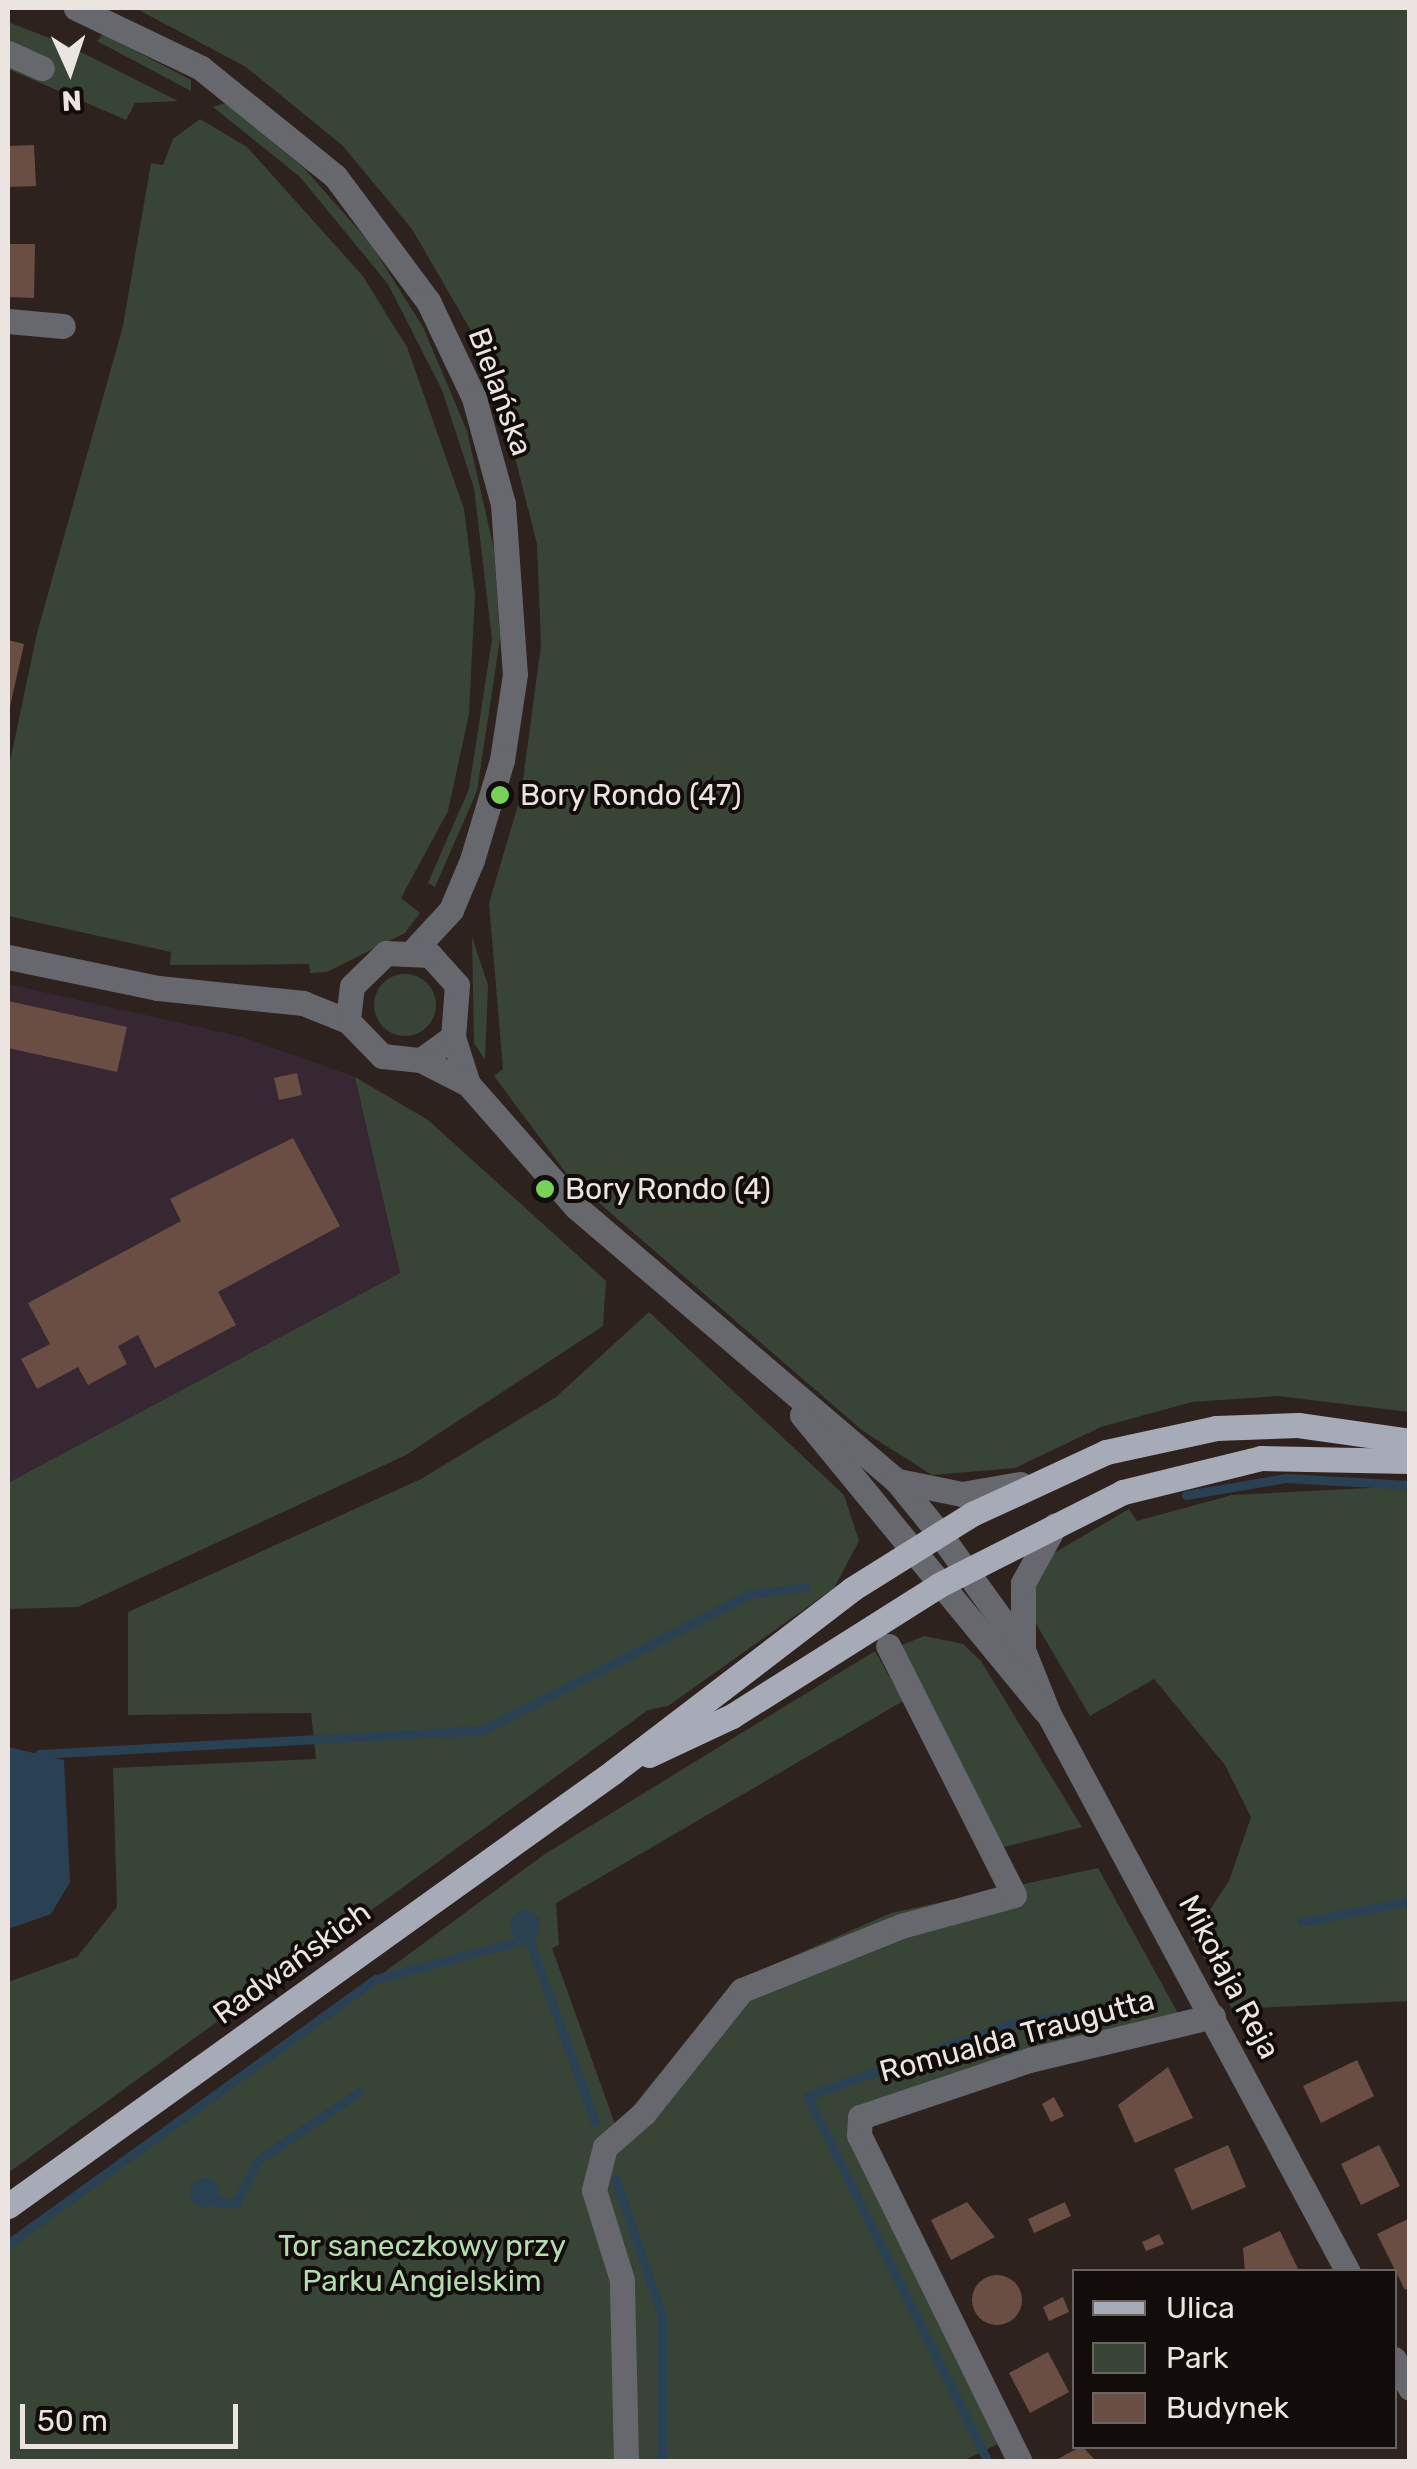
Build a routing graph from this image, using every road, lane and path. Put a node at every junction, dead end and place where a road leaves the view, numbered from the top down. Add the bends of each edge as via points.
1 (76, 8) edge
2 (8, 53) edge
3 (42, 68) dead end
4 (8, 321) edge
5 (64, 326) dead end
6 (451, 910) junction
7 (414, 950) junction
8 (8, 957) edge
9 (447, 966) junction
10 (352, 986) junction
11 (304, 1003) junction
12 (348, 1021) junction
13 (453, 1037) junction
14 (422, 1060) junction
15 (468, 1084) junction
16 (763, 1369) junction
17 (1410, 1440) edge
18 (1410, 1461) edge
19 (896, 1480) junction
20 (1035, 1481) junction
21 (1055, 1524) junction
22 (939, 1532) junction
23 (912, 1550) junction
24 (965, 1572) junction
25 (939, 1585) junction
26 (888, 1646) dead end
27 (1024, 1650) junction
28 (1050, 1715) junction
29 (613, 1772) junction
30 (1214, 2016) junction
31 (8, 2206) edge
32 (1346, 2269) edge
33 (1397, 2364) edge
34 (1410, 2388) edge
35 (626, 2462) edge
36 (1020, 2462) edge

1 - 6 street, Bielańska via 201,68 335,176 418,286 474,398 504,504 514,674 494,795
2 - 3 street
4 - 5 street
6 - 7 street, Bielańska
6 - 9 street
7 - 9 street
7 - 10 street via 373,959
8 - 11 street via 158,988
9 - 13 street via 461,1003
10 - 11 street
10 - 12 street
11 - 12 street
12 - 14 street via 382,1056
13 - 14 street
13 - 15 street, Mikołaja Reja
14 - 15 street
15 - 16 street, Mikołaja Reja via 576,1207
16 - 19 street, Mikołaja Reja
16 - 23 street, Mikołaja Reja
17 - 20 main road, Radwańskich via 1298,1425 1216,1428 1106,1452
18 - 21 main road, Radwańskich via 1324,1454 1222,1465 1123,1492
19 - 20 street via 962,1494
19 - 22 street, Mikołaja Reja
20 - 22 main road, Radwańskich
21 - 24 main road, Radwańskich
21 - 27 street via 1020,1593
22 - 23 main road, Radwańskich
22 - 24 street, Mikołaja Reja
23 - 25 street, Mikołaja Reja
23 - 29 main road, Radwańskich via 714,1688
24 - 25 main road, Radwańskich
24 - 27 street, Mikołaja Reja
25 - 28 street, Mikołaja Reja
25 - 29 main road, Radwańskich via 732,1716
26 - 35 street via 1014,1896 900,1926 742,1990 594,2169 594,2190 622,2280
27 - 28 street, Mikołaja Reja
28 - 30 street, Mikołaja Reja
29 - 31 main road, Radwańskich
30 - 32 street, Mikołaja Reja
30 - 36 street, Romualda Traugutta via 1029,2060 860,2118 859,2134
33 - 34 street

